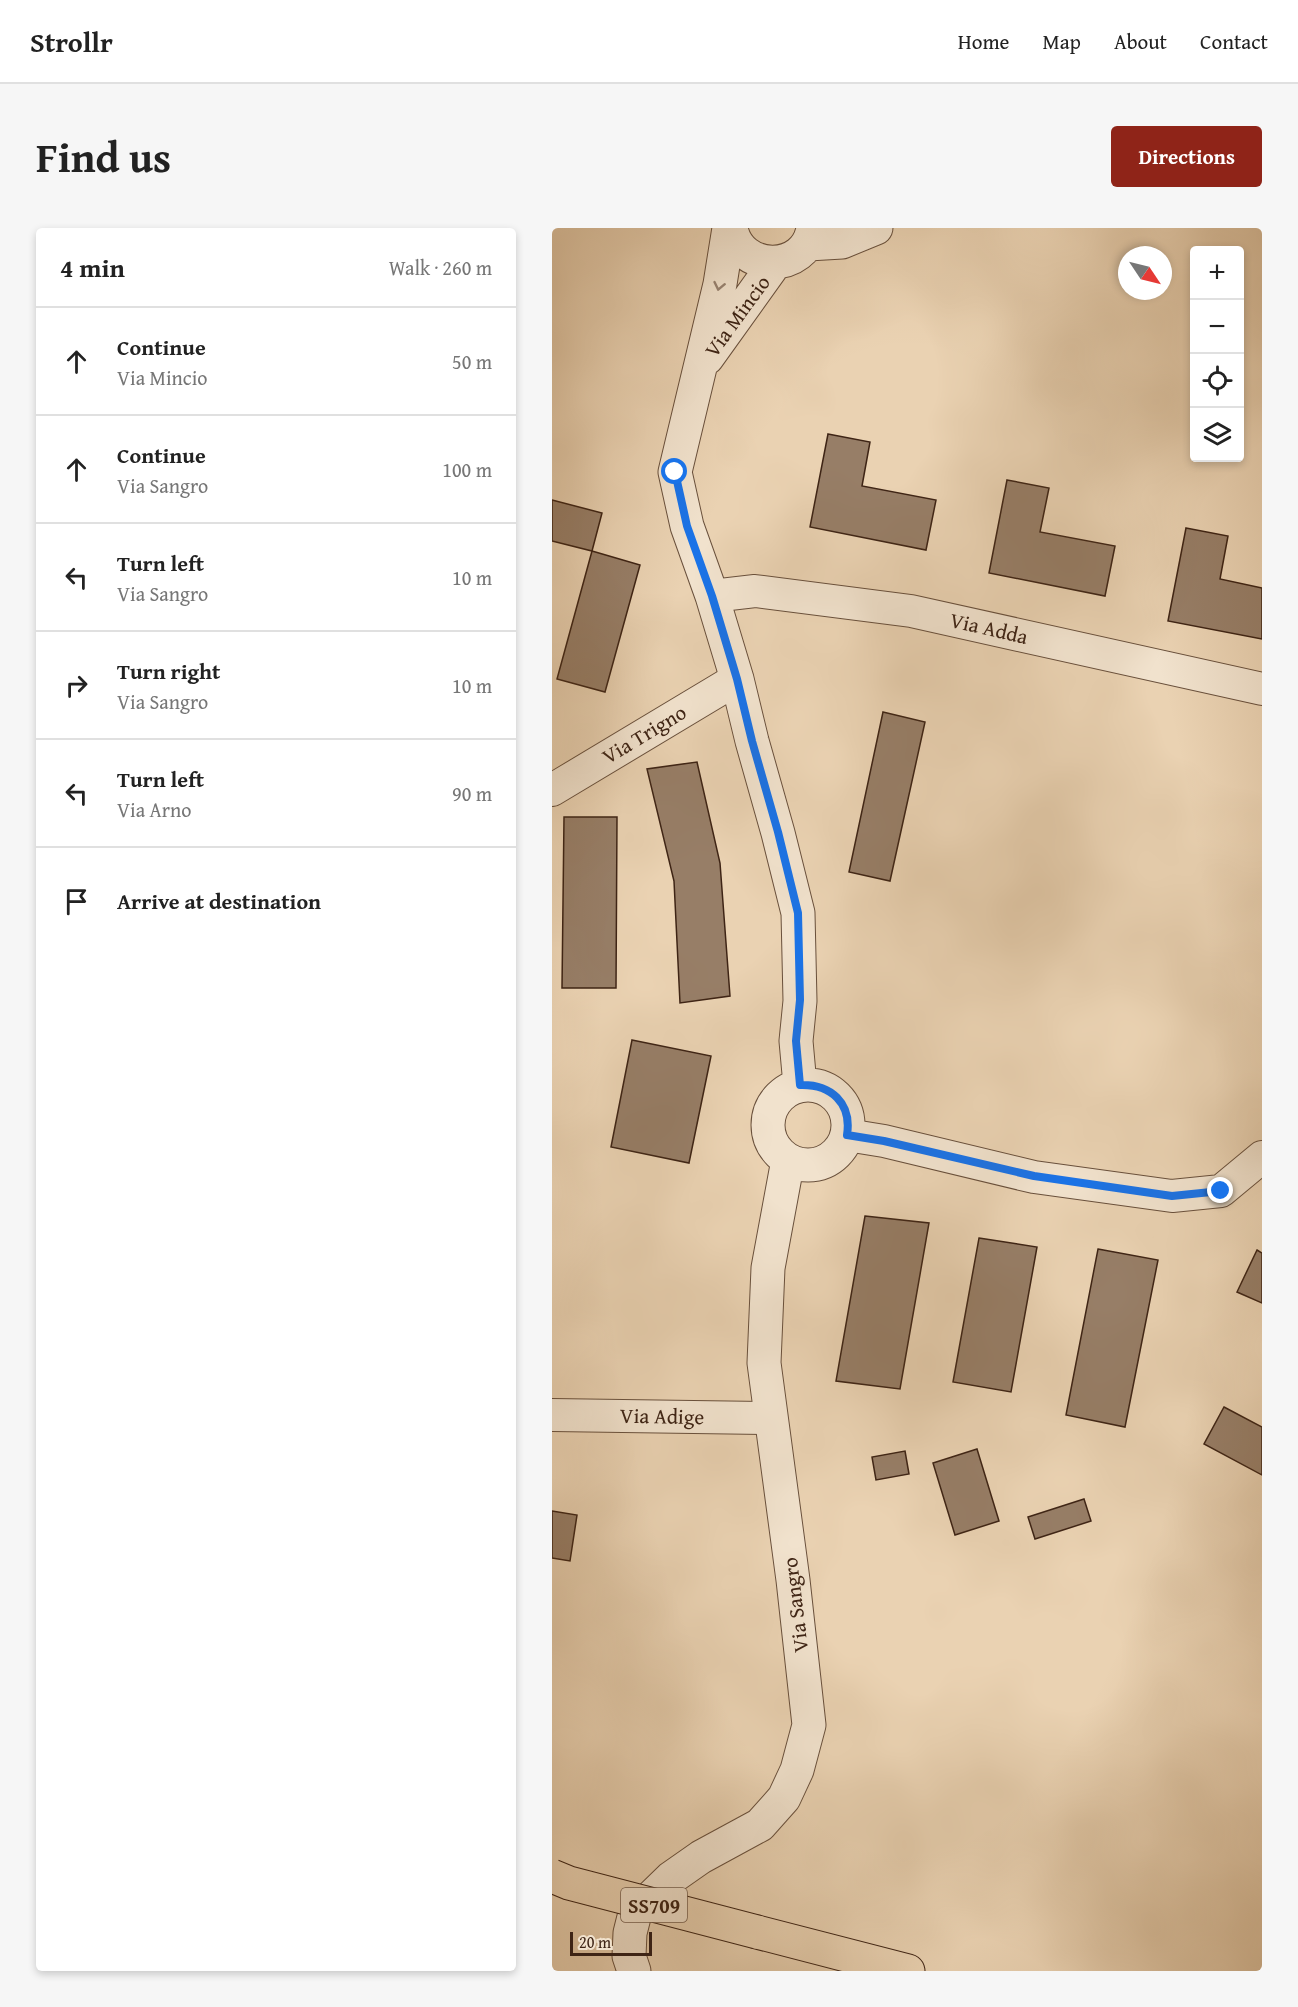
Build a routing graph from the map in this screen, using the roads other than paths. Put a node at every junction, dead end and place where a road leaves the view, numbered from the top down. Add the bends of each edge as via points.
1 (730, 228) edge
2 (876, 228) edge
3 (811, 236) edge
4 (775, 264) junction
5 (699, 369) junction
6 (712, 596) junction
7 (737, 679) junction
8 (1262, 689) edge
9 (552, 790) edge
10 (800, 1085) junction
11 (847, 1135) junction
12 (788, 1160) junction
13 (1258, 1166) edge
14 (552, 1415) edge
15 (771, 1418) junction
16 (552, 1876) edge
17 (634, 1971) edge
18 (908, 1971) edge

1 - 4 street via 748,256
1 -> 5 street, Via Mincio
2 - 3 street via 842,242
3 - 4 street via 799,254
4 - 5 street, Via Mincio
5 - 6 street, Via Mincio via 675,472 687,526
6 - 7 street, Via Mincio
6 - 8 street, Via Adda via 754,591 911,611
7 - 9 street, Via Trigno
7 - 10 street via 798,913 800,1000 796,1041
10 - 11 street via 822,1087 839,1100 848,1119
10 - 12 street via 775,1101 768,1120 770,1141
11 - 12 street via 841,1147 824,1162 805,1165
11 - 13 street via 1034,1176 1172,1196 1221,1191
12 - 15 street, Via Sangro via 768,1268 764,1363
14 - 15 street, Via Adige
15 - 17 street, Via Sangro via 809,1725 797,1770 784,1798 760,1826 700,1857 671,1878 635,1913 629,1956
16 - 18 highway, SS709, bridge

